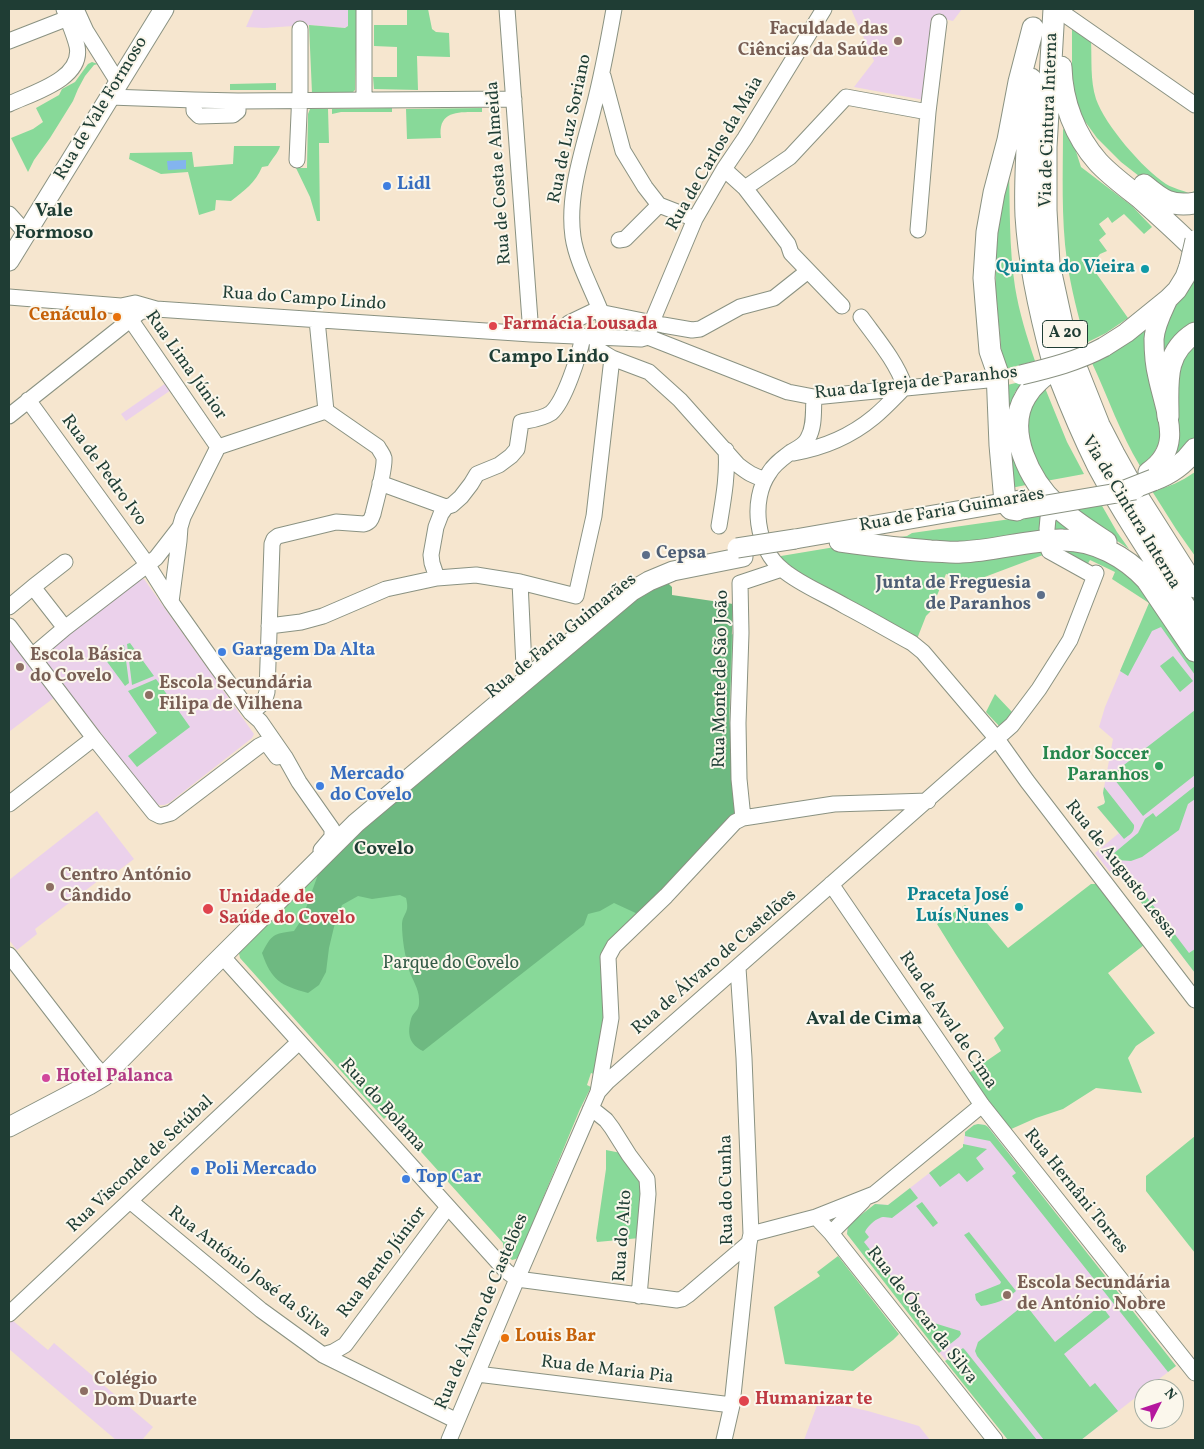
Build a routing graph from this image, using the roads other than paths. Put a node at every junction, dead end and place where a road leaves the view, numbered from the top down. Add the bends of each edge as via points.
1 (164, 9) edge
2 (364, 9) edge
3 (506, 9) edge
4 (614, 9) edge
5 (824, 9) edge
6 (69, 12) edge
7 (1047, 14) edge
8 (940, 22) dead end
9 (300, 29) dead end
10 (9, 41) edge
11 (602, 74) junction
12 (114, 89) junction
13 (514, 99) junction
14 (300, 100) junction
15 (364, 100) junction
16 (9, 104) edge
17 (1195, 105) edge
18 (928, 112) junction
19 (1071, 118) junction
20 (297, 160) dead end
21 (724, 170) junction
22 (745, 188) junction
23 (1195, 203) edge
24 (659, 205) junction
25 (9, 214) edge
26 (695, 219) junction
27 (918, 230) dead end
28 (26, 233) junction
29 (619, 240) dead end
30 (1195, 240) edge
31 (1192, 257) edge
32 (9, 261) edge
33 (808, 271) junction
34 (9, 297) edge
35 (1168, 300) junction
36 (121, 306) junction
37 (842, 306) dead end
38 (156, 309) junction
39 (601, 312) junction
40 (861, 318) dead end
41 (130, 320) junction
42 (317, 320) junction
43 (650, 330) junction
44 (1195, 333) edge
45 (531, 334) junction
46 (556, 335) junction
47 (583, 337) junction
48 (598, 337) junction
49 (612, 358) junction
50 (1057, 367) junction
51 (990, 380) junction
52 (905, 387) junction
53 (814, 397) junction
54 (28, 400) junction
55 (326, 411) junction
56 (9, 416) edge
57 (1168, 416) junction
58 (218, 447) junction
59 (1195, 449) edge
60 (726, 450) junction
61 (790, 453) junction
62 (1195, 464) edge
63 (738, 465) junction
64 (765, 479) junction
65 (1152, 479) junction
66 (380, 483) junction
67 (1119, 493) joint
68 (1010, 503) junction
69 (1056, 506) junction
70 (446, 508) junction
71 (757, 509) junction
72 (719, 526) dead end
73 (180, 527) junction
74 (1047, 529) dead end
75 (840, 541) junction
76 (796, 544) junction
77 (1049, 551) dead end
78 (740, 552) junction
79 (65, 562) dead end
80 (147, 564) junction
81 (782, 569) junction
82 (437, 578) junction
83 (520, 582) junction
84 (33, 587) junction
85 (1195, 587) edge
86 (171, 602) junction
87 (9, 606) edge
88 (1195, 622) edge
89 (9, 626) edge
90 (269, 626) junction
91 (65, 628) junction
92 (1195, 642) edge
93 (1195, 651) edge
94 (32, 656) junction
95 (524, 667) junction
96 (251, 713) junction
97 (94, 738) junction
98 (997, 740) junction
99 (299, 782) junction
100 (928, 801) junction
101 (9, 804) edge
102 (743, 818) junction
103 (332, 829) junction
104 (318, 860) junction
105 (831, 884) junction
106 (9, 955) edge
107 (222, 956) junction
108 (738, 968) junction
109 (1195, 1000) edge
110 (299, 1042) junction
111 (104, 1076) junction
112 (598, 1092) junction
113 (982, 1105) junction
114 (590, 1110) junction
115 (9, 1127) edge
116 (865, 1198) junction
117 (130, 1201) junction
118 (448, 1208) junction
119 (816, 1217) junction
120 (831, 1233) junction
121 (750, 1239) junction
122 (517, 1279) junction
123 (639, 1296) junction
124 (9, 1314) edge
125 (323, 1355) junction
126 (1195, 1373) edge
127 (477, 1374) junction
128 (732, 1405) junction
129 (457, 1421) junction
130 (449, 1440) edge
131 (724, 1440) edge
132 (995, 1440) edge

1 - 12 main road, Rua de Vale Formoso
2 - 15 street
3 - 13 street, Rua de Costa e Almeida
4 - 11 street, Rua de Luz Soriano
5 - 21 street, Rua de Carlos da Maia
6 - 10 street
6 - 12 street via 86,31
6 - 16 street via 77,45 77,60 72,69 53,84
7 - 17 street via 1098,38
7 - 19 highway via 1060,51 1061,85
7 - 50 highway, Via de Cintura Interna / A 20 via 1026,173 1026,216 1036,295
7 - 51 highway via 1019,82 987,232 984,278 987,328 997,371
7 - 85 highway, Via de Cintura Interna / A 20 via 1046,210 1050,264 1066,342 1114,454
8 - 18 street
9 - 14 street
11 - 24 street via 623,151
11 - 39 street, Rua de Luz Soriano via 575,186 571,217 577,254
12 - 14 street via 194,100
12 - 28 main road, Rua de Vale Formoso
13 - 15 street
13 - 45 street, Rua de Costa e Almeida
14 - 15 street
14 - 20 street
18 - 22 street via 846,97 790,157
18 - 27 street
19 - 23 highway via 1088,140 1156,195 1170,203
19 - 31 highway via 1099,164 1150,207
21 - 22 street
21 - 26 street, Rua de Carlos da Maia
22 - 33 street via 788,244 791,253
24 - 26 street
24 - 29 street via 625,239
25 - 28 street
26 - 43 street, Rua de Carlos da Maia
28 - 32 main road, Rua de Vale Formoso
30 - 31 main road, Rua da Igreja de Paranhos, bridge
31 - 35 main road, Rua da Igreja de Paranhos via 1185,277
33 - 37 street
33 - 43 street via 774,298 740,307 704,328
34 - 36 street, Rua do Campo Lindo
35 - 50 main road, Rua da Igreja de Paranhos, bridge via 1126,333
35 - 57 main road via 1155,329 1154,348
36 - 38 street, Rua do Campo Lindo via 135,303
36 - 41 street, Rua Lima Júnior
38 - 41 street via 140,312
38 - 42 street, Rua do Campo Lindo
39 - 43 street
39 - 46 street via 594,311 569,322
39 - 48 street via 605,324
40 - 52 street via 884,348
41 - 54 street
41 - 58 street, Rua Lima Júnior
42 - 45 street, Rua do Campo Lindo
42 - 55 street
43 - 48 street, Rua do Campo Lindo via 641,339
43 - 53 street, Rua da Igreja de Paranhos via 788,392
44 - 57 highway via 1176,350 1170,362
45 - 46 street, Rua do Campo Lindo
46 - 47 street, Rua do Campo Lindo
47 - 48 street, Rua do Campo Lindo
47 - 70 street via 558,405 545,417 521,422 517,449 511,456 500,465 477,474 461,497
48 - 49 street via 597,349
49 - 60 street via 649,372
49 - 83 street via 594,516 576,596
50 - 51 main road, Rua da Igreja de Paranhos, bridge
50 - 69 highway via 1039,379 1026,395 1018,417 1021,449 1041,489
50 - 88 highway, Via de Cintura Interna / A 20 via 1078,425 1099,468
51 - 52 street, Rua da Igreja de Paranhos
51 - 68 highway
52 - 53 street, Rua da Igreja de Paranhos
52 - 61 street via 858,429 812,450
53 - 61 street via 809,437
54 - 56 street
54 - 80 street, Rua de Pedro Ivo
55 - 58 street
55 - 66 street via 382,453
57 - 65 main road via 1168,448
58 - 73 street
59 - 65 highway via 1173,471
60 - 63 street
60 - 72 street via 726,478
61 - 64 street
62 - 65 main road, Rua de Faria Guimarães via 1173,480
63 - 64 street
63 - 71 street
64 - 71 street
65 - 67 highway, bridge
65 - 68 main road, Rua de Faria Guimarães via 1135,476
66 - 70 street
66 - 90 street via 372,519 368,523 336,522 274,538
67 - 68 main road, Rua de Faria Guimarães, bridge
68 - 75 main road, Rua de Faria Guimarães
68 - 76 main road, Rua de Faria Guimarães
69 - 74 street via 1048,518
69 - 92 highway via 1138,564
70 - 82 street via 438,519 432,554
71 - 81 street, Rua de Augusto Lessa via 767,551
73 - 80 street via 156,558
73 - 86 street
75 - 76 main road, Rua de Faria Guimarães
75 - 93 highway via 960,552 1052,540 1088,543 1112,552 1147,580
76 - 78 main road, Rua de Faria Guimarães, bridge
77 - 98 street, Rua de Álvaro de Castelões via 1095,575 1070,640 1028,704
78 - 95 main road, Rua de Faria Guimarães via 676,558 646,570 610,594
78 - 104 main road, Rua de Faria Guimarães via 673,571 632,591 356,823
79 - 84 street
80 - 86 street, Rua de Pedro Ivo
80 - 91 street
81 - 98 street, Rua de Augusto Lessa via 918,647
81 - 102 street, Rua Monte de São João via 740,583 738,723
82 - 83 street via 476,575
82 - 90 street via 386,589 323,616
83 - 95 street
84 - 87 street
84 - 91 street
86 - 96 street, Rua de Pedro Ivo
89 - 94 street
90 - 96 street via 267,692 264,702
91 - 94 street
94 - 97 street
95 - 103 main road, Rua de Faria Guimarães
96 - 99 street, Rua de Pedro Ivo via 286,757
97 - 99 street via 154,813 160,816 170,813 263,744 268,744
97 - 101 street
98 - 100 street, Rua de Álvaro de Castelões
98 - 109 street, Rua de Augusto Lessa
99 - 103 street
100 - 102 street via 834,804
100 - 105 street, Rua de Álvaro de Castelões
102 - 112 street via 735,822 614,946 608,957 611,1018
103 - 104 street via 332,837 319,853
103 - 107 main road, Rua de Faria Guimarães via 227,936
104 - 107 main road, Rua de Faria Guimarães
105 - 108 street, Rua de Álvaro de Castelões
105 - 113 street, Rua de Aval de Cima
106 - 111 street
107 - 110 street, Rua do Bolama
107 - 111 main road, Rua de Faria Guimarães
108 - 112 street, Rua de Álvaro de Castelões
108 - 121 street, Rua do Cunha
110 - 117 street, Rua Visconde de Setúbal
110 - 118 street, Rua do Bolama
111 - 115 main road, Rua de Faria Guimarães
112 - 114 street, Rua de Álvaro de Castelões
113 - 116 street, Rua de Aval de Cima
113 - 126 street, Rua Hernâni Torres
114 - 122 street, Rua de Álvaro de Castelões
114 - 123 street, Rua do Alto via 606,1120 647,1179
116 - 119 street, Rua de Aval de Cima
116 - 120 street, Rua de Aval de Cima
117 - 124 street, Rua Visconde de Setúbal
117 - 125 street, Rua António José da Silva via 262,1310
118 - 122 street, Rua do Bolama
118 - 125 street, Rua Bento Júnior via 345,1345
119 - 120 street, Rua de Óscar da Silva
119 - 121 street, Rua de Aval de Cima
120 - 132 street, Rua de Óscar da Silva
121 - 123 street via 682,1298 670,1300
121 - 128 street, Rua do Cunha
122 - 123 street
122 - 127 street, Rua de Álvaro de Castelões
125 - 129 street, Rua António José da Silva
127 - 128 street, Rua de Maria Pia
127 - 129 street, Rua de Álvaro de Castelões
128 - 131 street, Rua do Cunha
129 - 130 street, Rua de Álvaro de Castelões

